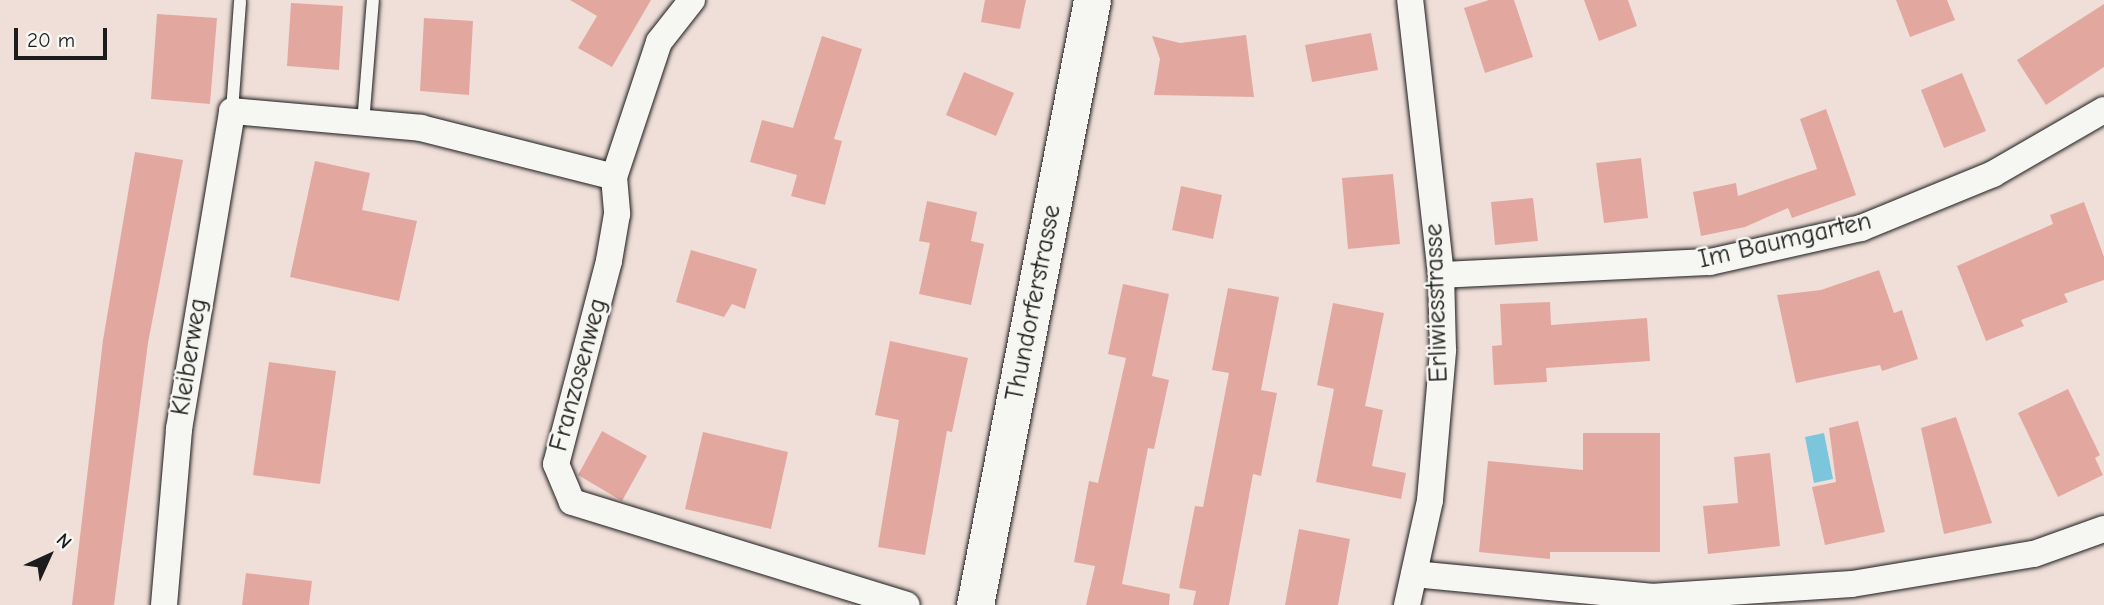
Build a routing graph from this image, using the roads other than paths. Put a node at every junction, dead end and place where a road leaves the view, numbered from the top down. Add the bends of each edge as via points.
1 (373, 0) edge
2 (692, 0) edge
3 (1092, 0) edge
4 (1410, 0) edge
5 (240, 1) edge
6 (2104, 110) edge
7 (232, 111) junction
8 (363, 123) junction
9 (614, 177) junction
10 (1441, 275) junction
11 (2104, 529) edge
12 (1414, 574) junction
13 (164, 605) edge
14 (907, 605) edge
15 (975, 605) edge
16 (1407, 605) edge

1 - 8 lane
2 - 9 street, Franzosenweg via 659,42
3 - 15 street, Thundorferstrasse
4 - 10 street, Erliwiesstrasse
5 - 7 lane, Kleiberweg
6 - 10 street, Im Baumgarten via 1993,173 1861,228 1710,262
7 - 8 street
7 - 13 street, Kleiberweg via 178,429
8 - 9 street via 486,141
9 - 14 street, Franzosenweg via 617,214 609,261 556,464 572,502
10 - 12 street, Erliwiesstrasse via 1439,433
11 - 12 street via 2034,554 1839,585 1651,597
12 - 16 street, Erliwiesstrasse

